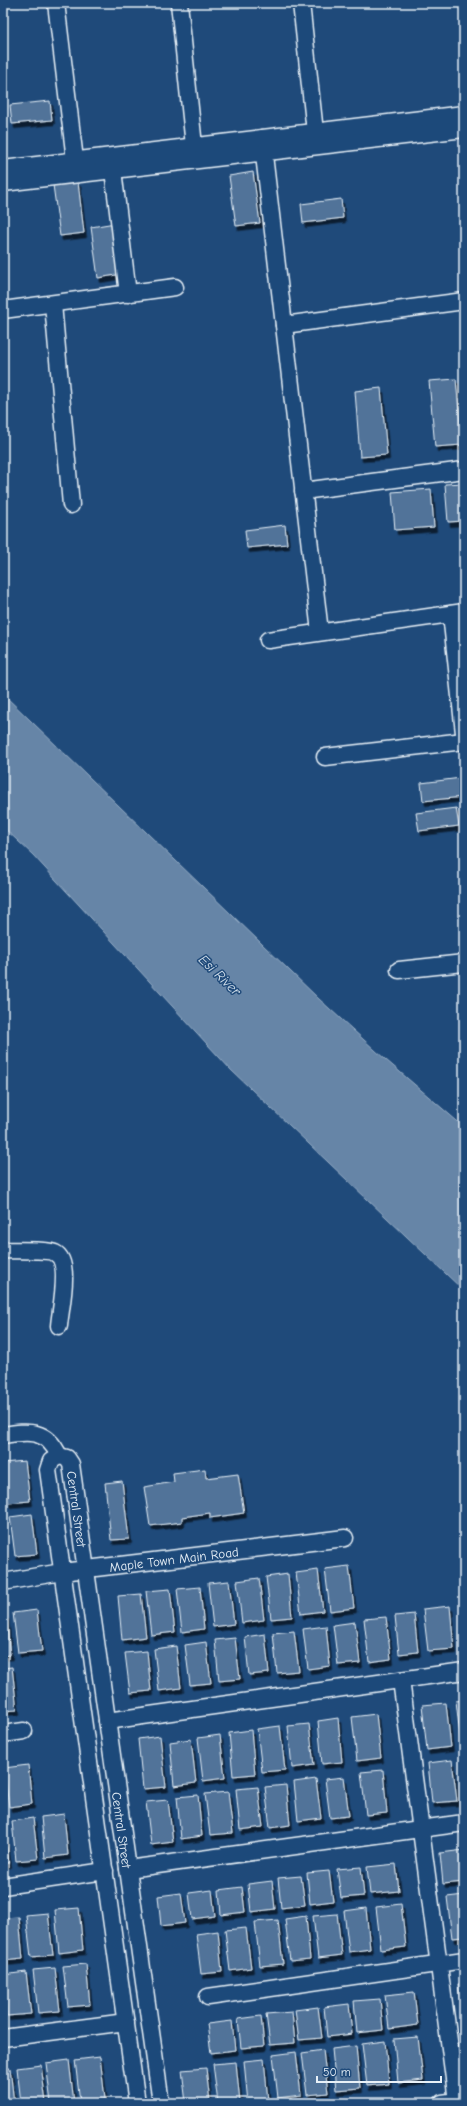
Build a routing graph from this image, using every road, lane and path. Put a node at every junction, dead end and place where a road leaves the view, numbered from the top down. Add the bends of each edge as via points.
1 (56, 3) edge
2 (179, 3) edge
3 (301, 3) edge
4 (464, 114) edge
5 (464, 129) edge
6 (316, 132) junction
7 (263, 145) junction
8 (194, 146) junction
9 (75, 160) junction
10 (3, 169) edge
11 (113, 170) junction
12 (3, 183) edge
13 (175, 287) dead end
14 (128, 294) junction
15 (464, 301) edge
16 (53, 304) junction
17 (3, 310) edge
18 (284, 324) junction
19 (464, 470) edge
20 (303, 490) junction
21 (71, 505) dead end
22 (457, 613) edge
23 (320, 632) junction
24 (268, 640) dead end
25 (464, 733) edge
26 (464, 741) edge
27 (325, 757) dead end
28 (464, 963) edge
29 (398, 970) dead end
30 (3, 1250) edge
31 (59, 1326) dead end
32 (3, 1435) edge
33 (59, 1456) junction
34 (345, 1538) dead end
35 (86, 1570) junction
36 (62, 1572) junction
37 (3, 1582) edge
38 (464, 1671) edge
39 (401, 1680) junction
40 (107, 1721) junction
41 (24, 1731) dead end
42 (3, 1734) edge
43 (119, 1804) junction
44 (95, 1807) junction
45 (464, 1823) edge
46 (421, 1829) junction
47 (128, 1869) junction
48 (105, 1871) junction
49 (3, 1886) edge
50 (137, 1937) junction
51 (115, 1941) junction
52 (464, 1960) edge
53 (439, 1964) junction
54 (208, 1997) dead end
55 (126, 2022) junction
56 (3, 2038) edge
57 (454, 2101) edge
58 (137, 2103) edge
59 (161, 2103) edge

1 - 9 street
2 - 8 street
3 - 6 street
4 - 6 street
5 - 7 street
6 - 7 street
7 - 8 street
7 - 11 street
7 - 18 street
8 - 9 street
9 - 10 street
11 - 12 street
11 - 14 street
13 - 14 street
14 - 16 street
15 - 18 street
16 - 17 street
16 - 21 street
18 - 20 street
19 - 20 street
20 - 23 street
22 - 23 street
22 - 25 street
23 - 24 street
26 - 27 street
28 - 29 street
30 - 31 street via 54,1252 62,1258 65,1268
32 - 33 street via 22,1432 41,1434 54,1444
33 - 35 street, Central Street via 67,1458 71,1464
33 - 36 street, Central Street via 51,1461 48,1470
34 - 35 street, Maple Town Main Road
35 - 36 street, Maple Town Main Road
35 - 40 street, Central Street
36 - 37 street, Maple Town Main Road
36 - 44 street, Central Street
38 - 39 street
39 - 40 street
39 - 46 street
40 - 43 street, Central Street
41 - 42 street
43 - 44 street
43 - 47 street, Central Street
44 - 48 street, Central Street
45 - 46 street
46 - 47 street
46 - 53 street
47 - 50 street, Central Street
48 - 49 street
48 - 51 street, Central Street
50 - 51 street
50 - 59 street, Central Street
51 - 55 street, Central Street
52 - 53 street
53 - 54 street
53 - 57 street
55 - 56 street
55 - 58 street, Central Street

